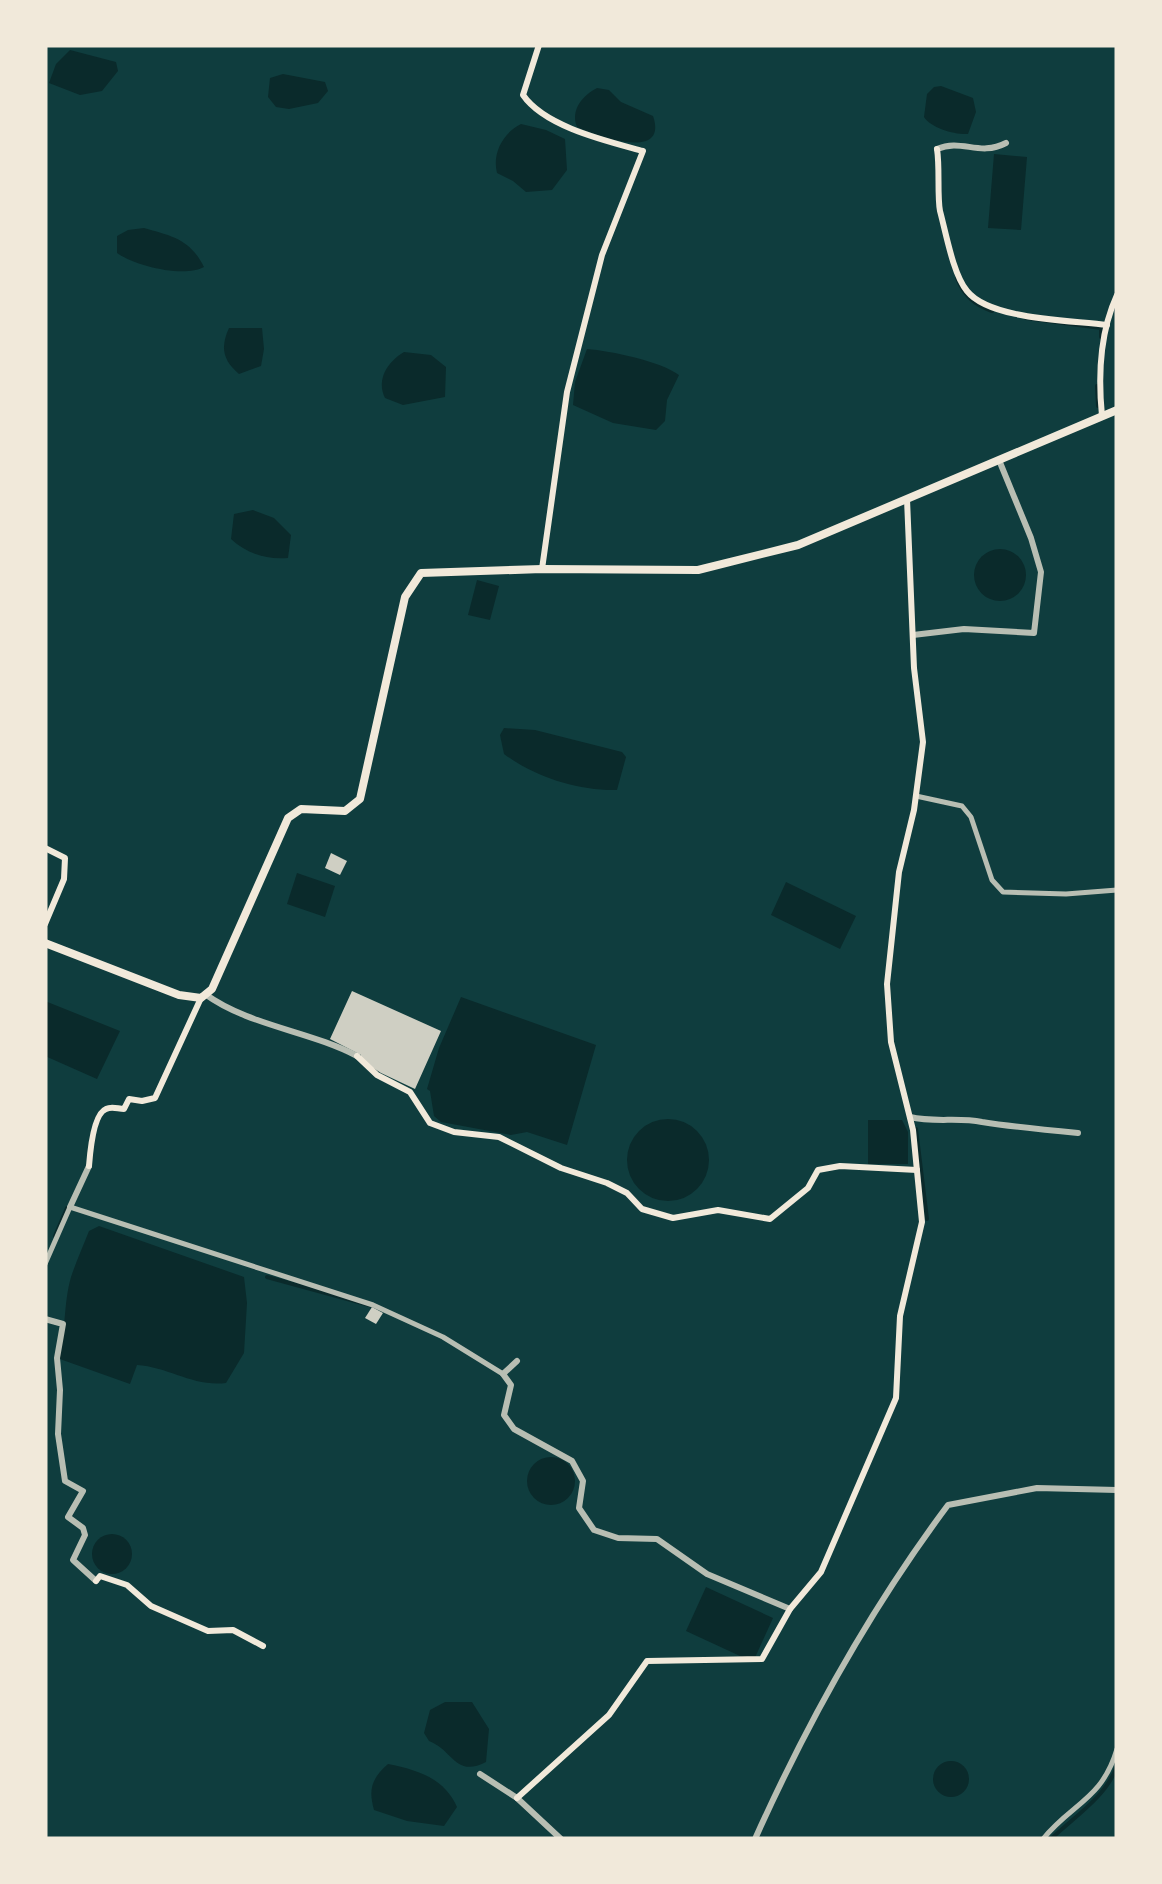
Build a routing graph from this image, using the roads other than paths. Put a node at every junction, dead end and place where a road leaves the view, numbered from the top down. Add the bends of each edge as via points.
1 (539, 45) edge
2 (1006, 143) dead end
3 (937, 149) joint
4 (1117, 294) edge
5 (1107, 325) junction
6 (1117, 410) edge
7 (1102, 416) junction
8 (999, 460) junction
9 (907, 499) junction
10 (542, 569) junction
11 (913, 634) junction
12 (916, 796) junction
13 (45, 848) edge
14 (1117, 890) edge
15 (45, 924) edge
16 (45, 943) edge
17 (203, 996) junction
18 (357, 1056) joint
19 (910, 1117) junction
20 (1078, 1133) dead end
21 (89, 1166) joint
22 (917, 1170) junction
23 (70, 1207) junction
24 (45, 1264) edge
25 (45, 1319) edge
26 (517, 1360) dead end
27 (503, 1374) junction
28 (1117, 1490) edge
29 (96, 1581) joint
30 (790, 1609) junction
31 (263, 1646) dead end
32 (1117, 1749) edge
33 (480, 1774) dead end
34 (517, 1798) junction
35 (560, 1839) edge
36 (756, 1839) edge
37 (1043, 1839) edge

1 - 10 main road via 523,96 529,104 579,132 643,151 602,255 567,392
2 - 3 street via 992,151 950,143
3 - 5 main road via 940,208 964,288 979,303 1033,318
4 - 5 main road
5 - 7 main road
6 - 7 main road
7 - 8 main road
8 - 9 main road
8 - 11 street via 1040,572 1034,633
9 - 10 main road via 798,545 698,570
9 - 11 main road
10 - 17 main road via 421,573 405,597 360,799 345,811 301,809 288,818 212,989
11 - 12 main road via 923,742
12 - 14 street via 962,806 972,817 992,880 1004,892
12 - 19 main road via 886,984 891,1042
13 - 15 main road via 65,858 64,879
16 - 17 main road via 179,995
17 - 18 street
17 - 21 main road via 156,1098 129,1099 124,1109 102,1112
18 - 22 main road via 410,1092 430,1123 499,1137 607,1183 642,1210 673,1218 718,1210 770,1219 808,1188 818,1170
19 - 20 street
19 - 22 main road
21 - 23 street
22 - 30 main road via 922,1222 900,1316 896,1398 821,1572
23 - 24 street
23 - 27 street via 373,1306
25 - 29 street via 62,1324 58,1434 65,1481 83,1491 68,1518 85,1535 73,1560
26 - 27 street
27 - 30 street via 511,1384 507,1422 572,1460 583,1481 581,1514 594,1530 657,1539 707,1574
28 - 36 street via 1037,1488 948,1504 836,1676
29 - 31 main road via 100,1576 127,1584 151,1606
30 - 34 main road via 762,1660 648,1661 609,1715
32 - 37 street via 1093,1795
33 - 34 street
34 - 35 street

